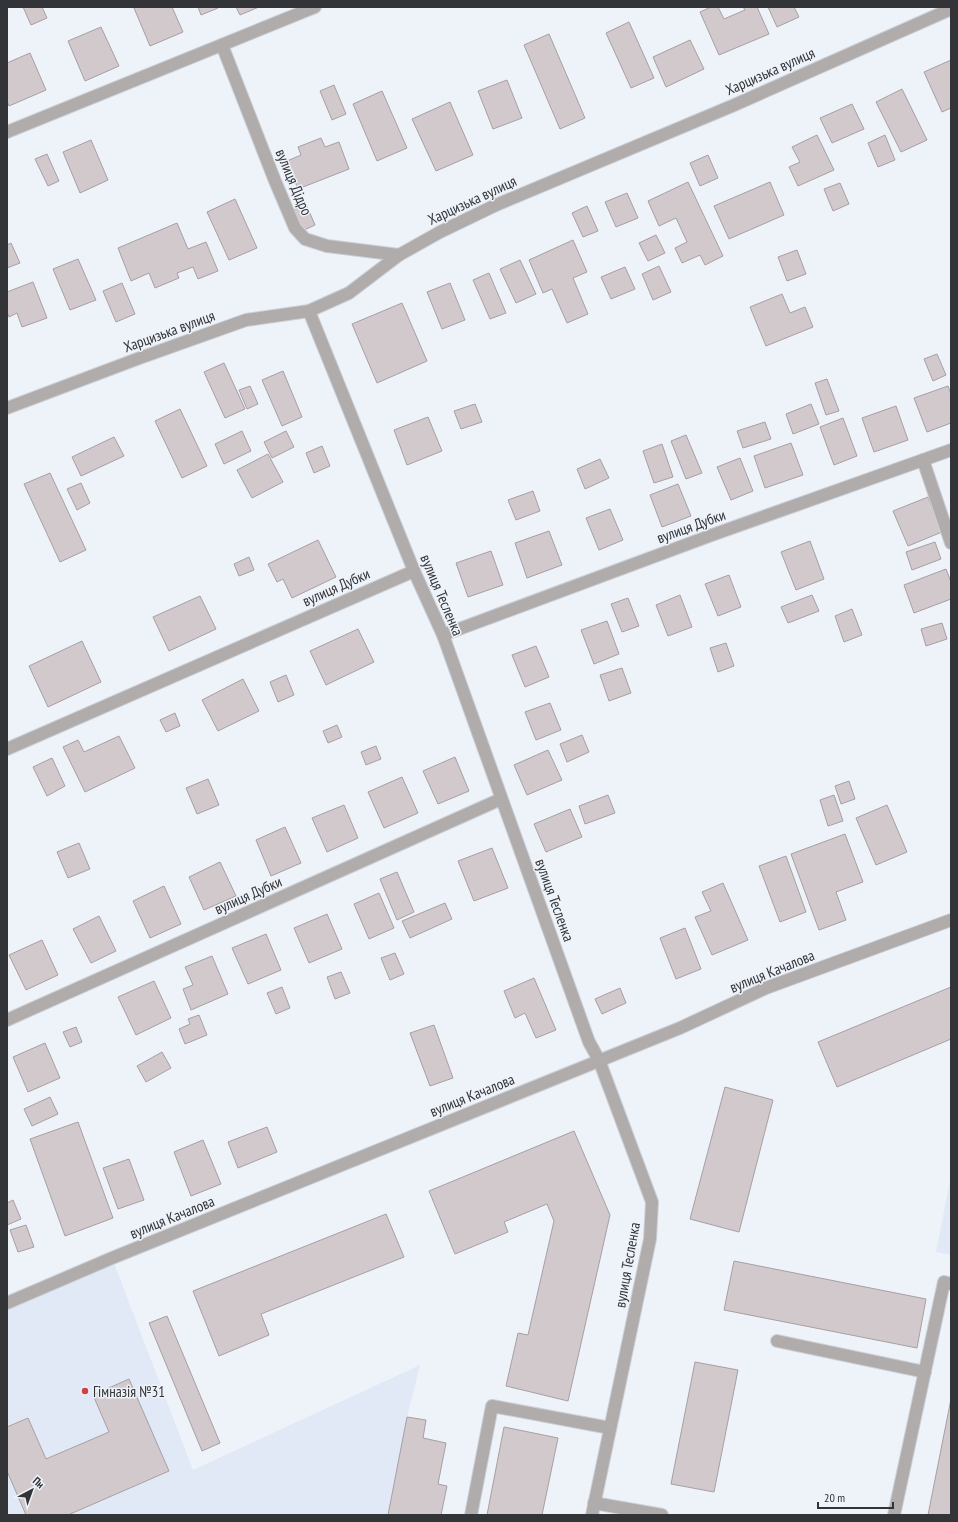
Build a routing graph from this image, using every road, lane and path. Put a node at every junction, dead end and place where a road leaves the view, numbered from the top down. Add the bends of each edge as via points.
1 (315, 7) edge
2 (951, 8) edge
3 (222, 45) junction
4 (7, 132) edge
5 (399, 255) junction
6 (309, 311) junction
7 (7, 408) edge
8 (951, 450) edge
9 (922, 460) junction
10 (951, 543) edge
11 (414, 570) junction
12 (443, 636) junction
13 (7, 749) edge
14 (501, 799) junction
15 (951, 920) edge
16 (7, 1020) edge
17 (599, 1060) junction
18 (951, 1284) edge
19 (7, 1303) edge
20 (777, 1341) dead end
21 (925, 1372) junction
22 (610, 1428) junction
23 (593, 1509) edge
24 (471, 1515) edge
25 (662, 1515) edge
26 (894, 1515) edge

1 - 3 street
2 - 5 street, Харцизька вулиця via 732,106 496,205
3 - 4 street
3 - 5 street, вулиця Дідро via 295,228 305,239 327,246
5 - 6 street, Харцизька вулиця via 349,293
6 - 7 street, Харцизька вулиця via 246,320
6 - 11 street, вулиця Тесленка
8 - 9 street, вулиця Дубки
9 - 10 street
9 - 12 street, вулиця Дубки via 712,534
11 - 12 street, вулиця Тесленка
11 - 13 street, вулиця Дубки
12 - 14 street, вулиця Тесленка
14 - 16 street, вулиця Дубки
14 - 17 street, вулиця Тесленка via 589,1042
15 - 17 street, вулиця Качалова via 766,988 680,1028
17 - 19 street, вулиця Качалова
17 - 22 street, вулиця Тесленка via 652,1202 650,1239
18 - 21 street via 944,1282
20 - 21 street
21 - 26 street
22 - 23 street, вулиця Тесленка
22 - 24 street via 492,1406
23 - 25 street

